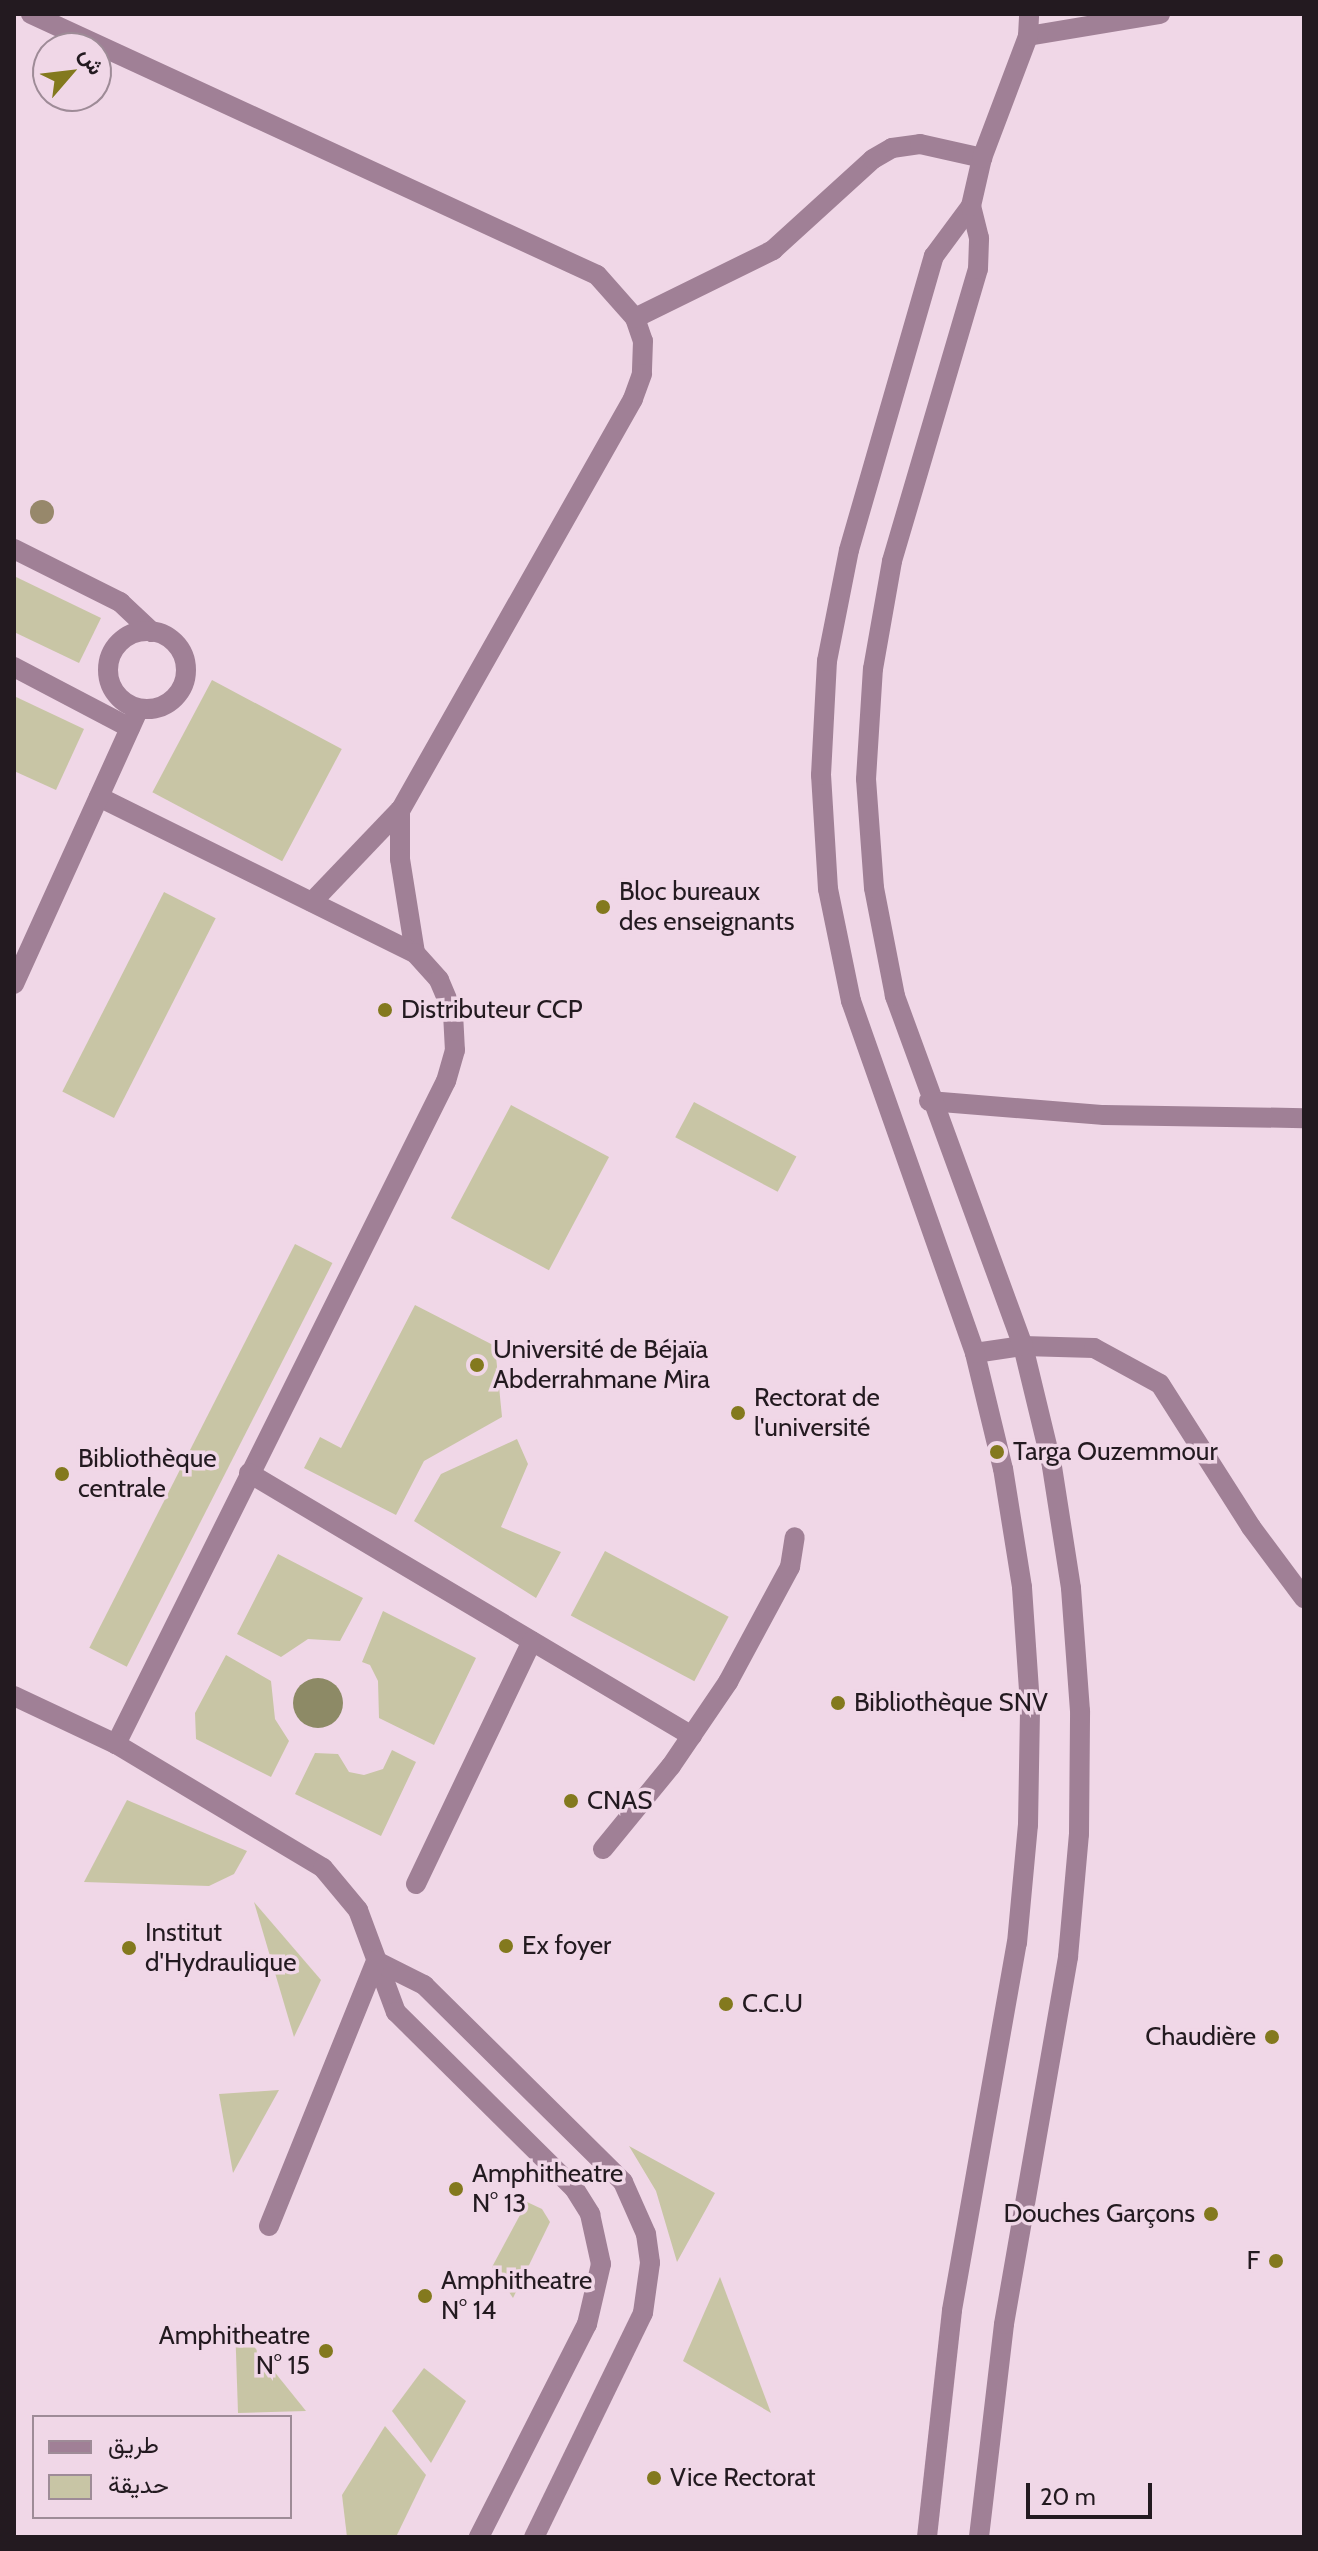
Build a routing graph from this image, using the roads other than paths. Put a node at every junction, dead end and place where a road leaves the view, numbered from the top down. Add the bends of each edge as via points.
1 (31, 14) edge
2 (1029, 14) edge
3 (1160, 14) edge
4 (1028, 36) junction
5 (982, 158) junction
6 (971, 206) junction
7 (635, 318) junction
8 (14, 549) edge
9 (152, 632) junction
10 (14, 667) edge
11 (118, 695) junction
12 (75, 697) junction
13 (135, 718) junction
14 (99, 797) junction
15 (400, 810) junction
16 (312, 902) junction
17 (415, 953) junction
18 (14, 984) edge
19 (929, 1101) junction
20 (1304, 1118) edge
21 (1023, 1346) junction
22 (975, 1353) junction
23 (249, 1473) junction
24 (795, 1537) dead end
25 (1304, 1598) edge
26 (532, 1641) junction
27 (14, 1696) edge
28 (692, 1736) junction
29 (116, 1744) junction
30 (603, 1849) dead end
31 (416, 1884) dead end
32 (376, 1961) junction
33 (269, 2226) dead end
34 (479, 2537) edge
35 (534, 2537) edge
36 (927, 2537) edge
37 (979, 2537) edge

1 - 7 street via 597,275
2 - 4 street
3 - 4 street
4 - 5 street
5 - 6 street
5 - 7 street via 920,144 892,148 873,159 773,250
6 - 19 street via 979,238 978,269 892,561 873,669 866,779 874,888 895,996
6 - 22 street via 934,256 849,550 827,661 821,775 828,889 851,1001
7 - 15 street via 643,352 633,399
8 - 9 street via 120,602
9 - 11 street via 126,637 110,657 108,671
9 - 13 street via 181,650 186,673 170,701
10 - 12 street
11 - 12 street
11 - 13 street
12 - 13 street
13 - 14 street
14 - 16 street
14 - 18 street
15 - 16 street
15 - 17 street via 400,859
16 - 17 street
17 - 23 street via 439,980 453,1013 455,1050 446,1081
19 - 20 street via 1104,1115
19 - 21 street
21 - 22 street
21 - 25 street via 1094,1348 1160,1384 1251,1527
21 - 37 street via 1052,1466 1071,1588 1080,1711 1079,1834 1068,1957 1004,2324
22 - 36 street via 1003,1469 1022,1587 1030,1705 1028,1825 1017,1943 952,2310
23 - 26 street
23 - 29 street
24 - 28 street via 790,1567 761,1625
26 - 28 street
26 - 31 street
27 - 29 street
28 - 30 street
29 - 32 street via 323,1868 358,1910
32 - 33 street
32 - 34 street via 396,2012 574,2188 599,2239 597,2295 587,2324
32 - 35 street via 424,1985 623,2182 646,2234 650,2263 643,2313

